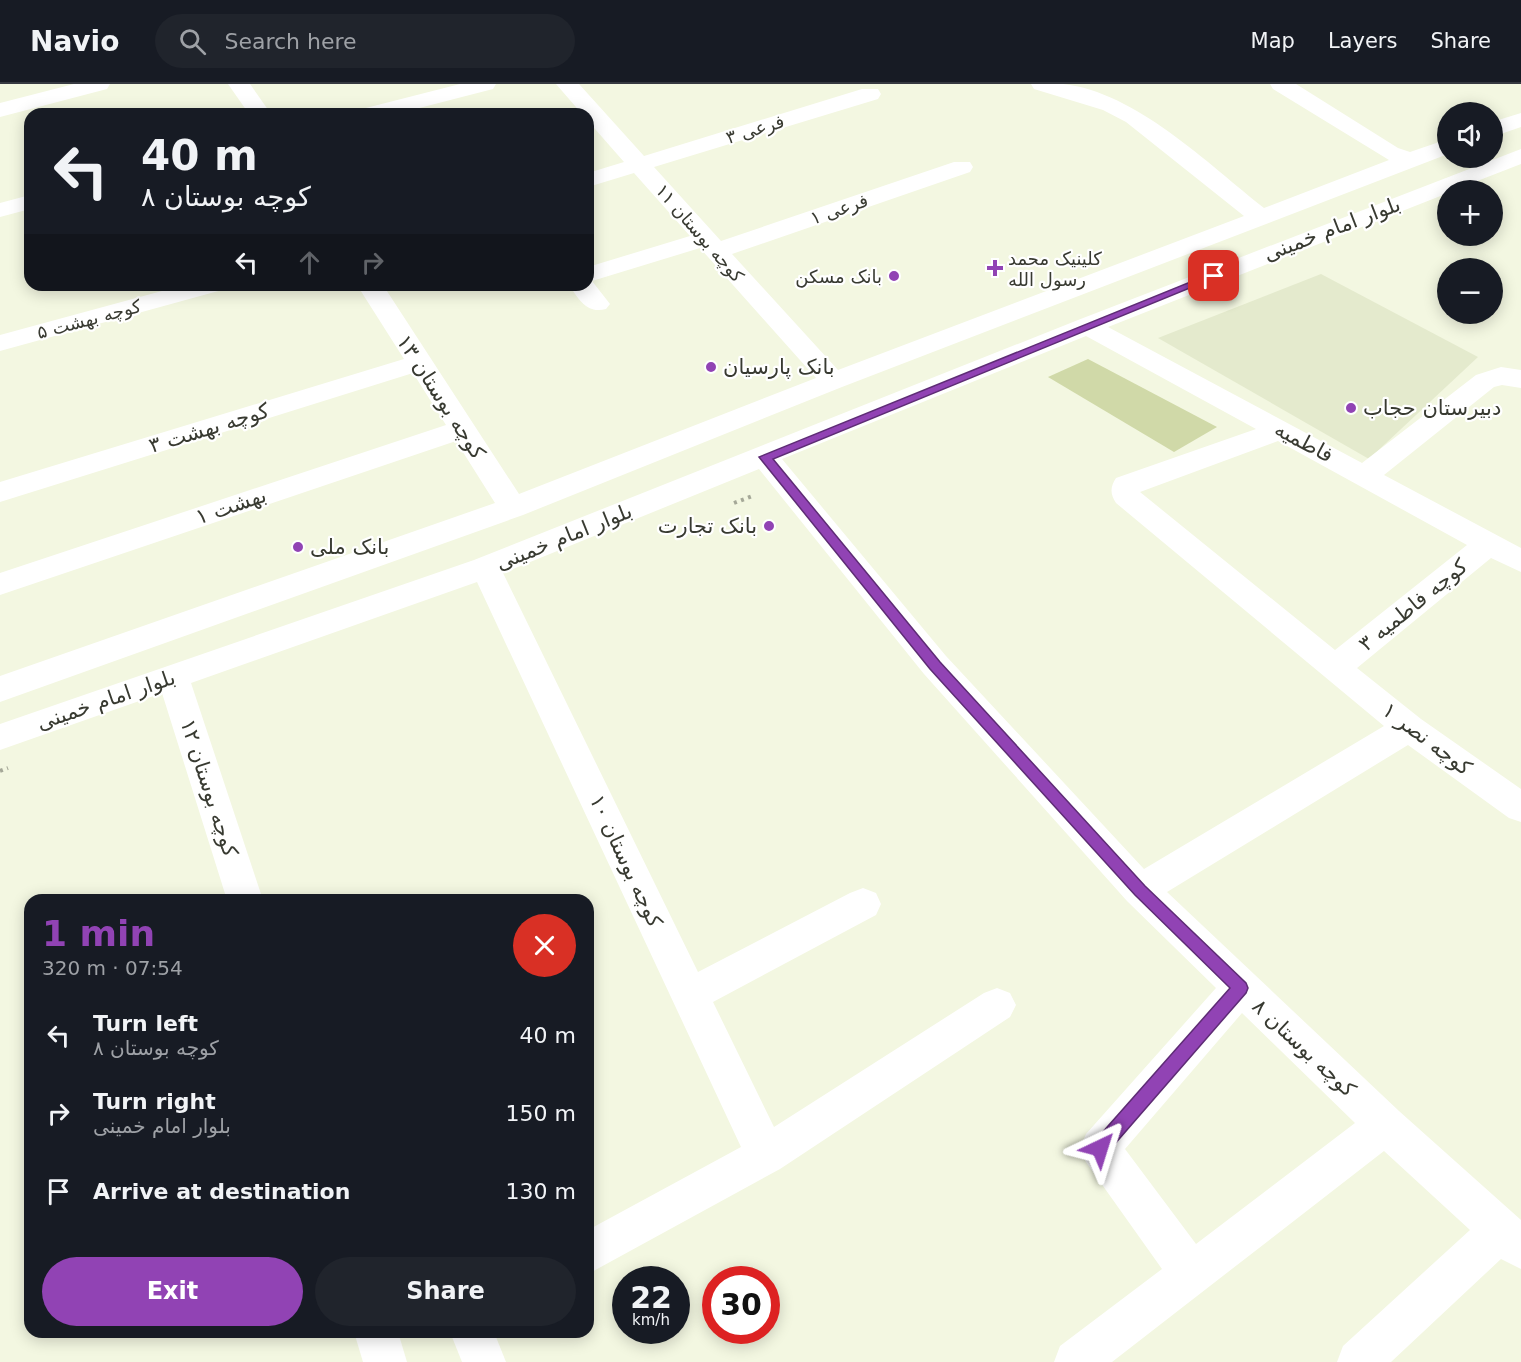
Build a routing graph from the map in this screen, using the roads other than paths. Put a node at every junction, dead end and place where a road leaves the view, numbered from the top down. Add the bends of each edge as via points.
1 (99, 84) edge
2 (239, 84) edge
3 (485, 84) edge
4 (567, 84) edge
5 (1042, 84) edge
6 (1281, 84) edge
7 (1299, 84) edge
8 (870, 94) dead end
9 (256, 108) edge
10 (393, 108) edge
11 (589, 108) edge
12 (0, 110) edge
13 (594, 114) edge
14 (1521, 120) edge
15 (1503, 126) edge
16 (1374, 136) junction
17 (1437, 150) edge
18 (1521, 156) edge
19 (1410, 160) junction
20 (641, 165) junction
21 (962, 167) dead end
22 (594, 178) edge
23 (24, 204) edge
24 (0, 210) edge
25 (1260, 217) junction
26 (1232, 228) junction
27 (710, 245) junction
28 (1267, 255) junction
29 (594, 274) edge
30 (191, 291) edge
31 (374, 291) edge
32 (1087, 326) junction
33 (0, 343) edge
34 (418, 363) junction
35 (1521, 379) edge
36 (833, 381) junction
37 (463, 429) junction
38 (1282, 430) junction
39 (765, 457) junction
40 (1365, 475) junction
41 (0, 492) edge
42 (513, 508) junction
43 (1490, 543) junction
44 (1521, 561) edge
45 (485, 568) junction
46 (0, 584) edge
47 (273, 594) junction
48 (289, 636) junction
49 (117, 648) junction
50 (1336, 667) junction
51 (173, 676) junction
52 (0, 689) edge
53 (132, 691) junction
54 (1409, 728) junction
55 (0, 737) edge
56 (1521, 808) edge
57 (1140, 890) junction
58 (243, 894) edge
59 (863, 904) dead end
60 (1240, 988) junction
61 (690, 995) junction
62 (997, 1005) dead end
63 (1385, 1125) junction
64 (766, 1155) junction
65 (1511, 1239) edge
66 (594, 1250) edge
67 (1191, 1273) junction
68 (378, 1338) edge
69 (474, 1338) edge
70 (385, 1362) edge
71 (484, 1362) edge
72 (1076, 1362) edge
73 (1359, 1362) edge

1 - 12 street
2 - 9 street
3 - 10 street
4 - 11 street, کوچه بوستان ۱۱
5 - 25 street via 1111,105 1134,117
6 - 16 street
7 - 16 street
8 - 20 street, فرعی ۳
13 - 20 street, کوچه بوستان ۱۱
14 - 15 street
16 - 19 street via 1390,153
17 - 19 street, بلوار امام خمینی
18 - 28 street, بلوار امام خمینی
19 - 25 street, بلوار امام خمینی
20 - 22 street, فرعی ۳
20 - 27 street, کوچه بوستان ۱۱
21 - 27 street, فرعی ۱
23 - 24 street
25 - 26 street, بلوار امام خمینی
26 - 28 street
26 - 36 street, بلوار امام خمینی
27 - 29 street, فرعی ۱
27 - 36 street, کوچه بوستان ۱۱
28 - 32 street, بلوار امام خمینی
30 - 33 street, کوچه بهشت ۵
31 - 34 street, کوچه بوستان ۱۳
32 - 38 street, فاطمیه
32 - 39 street, بلوار امام خمینی
34 - 37 street, کوچه بوستان ۱۳
34 - 41 street, کوچه بهشت ۳
35 - 40 street via 1501,376 1485,381
36 - 42 street, بلوار امام خمینی
37 - 42 street, کوچه بوستان ۱۳
37 - 46 street, بهشت ۱
38 - 40 street, فاطمیه
38 - 50 street, کوچه نصر ۱ via 1126,484 1126,496
39 - 45 street, بلوار امام خمینی
39 - 57 street, کوچه بوستان ۸ via 935,665
40 - 43 street, فاطمیه
42 - 47 street, بلوار امام خمینی
43 - 44 street, فاطمیه
43 - 50 street, کوچه فاطمیه ۳
45 - 48 street, بلوار امام خمینی
45 - 61 street, کوچه بوستان ۱۰
47 - 48 street via 264,607 264,621 273,631
47 - 49 street, بلوار امام خمینی
48 - 51 street, بلوار امام خمینی
49 - 52 street, بلوار امام خمینی
49 - 53 street via 134,652 143,663 142,676
50 - 54 street, کوچه نصر ۱
51 - 53 street, بلوار امام خمینی
51 - 58 street, کوچه بوستان ۱۲
53 - 55 street, بلوار امام خمینی
54 - 56 street, کوچه نصر ۱
54 - 57 street
57 - 60 street, کوچه بوستان ۸
59 - 61 street
60 - 63 street, کوچه بوستان ۸
60 - 67 street via 1100,1148
61 - 64 street, کوچه بوستان ۱۰
62 - 64 street
63 - 65 street, کوچه بوستان ۸
63 - 67 street
64 - 66 street
65 - 73 street
67 - 72 street
68 - 70 street
69 - 71 street

